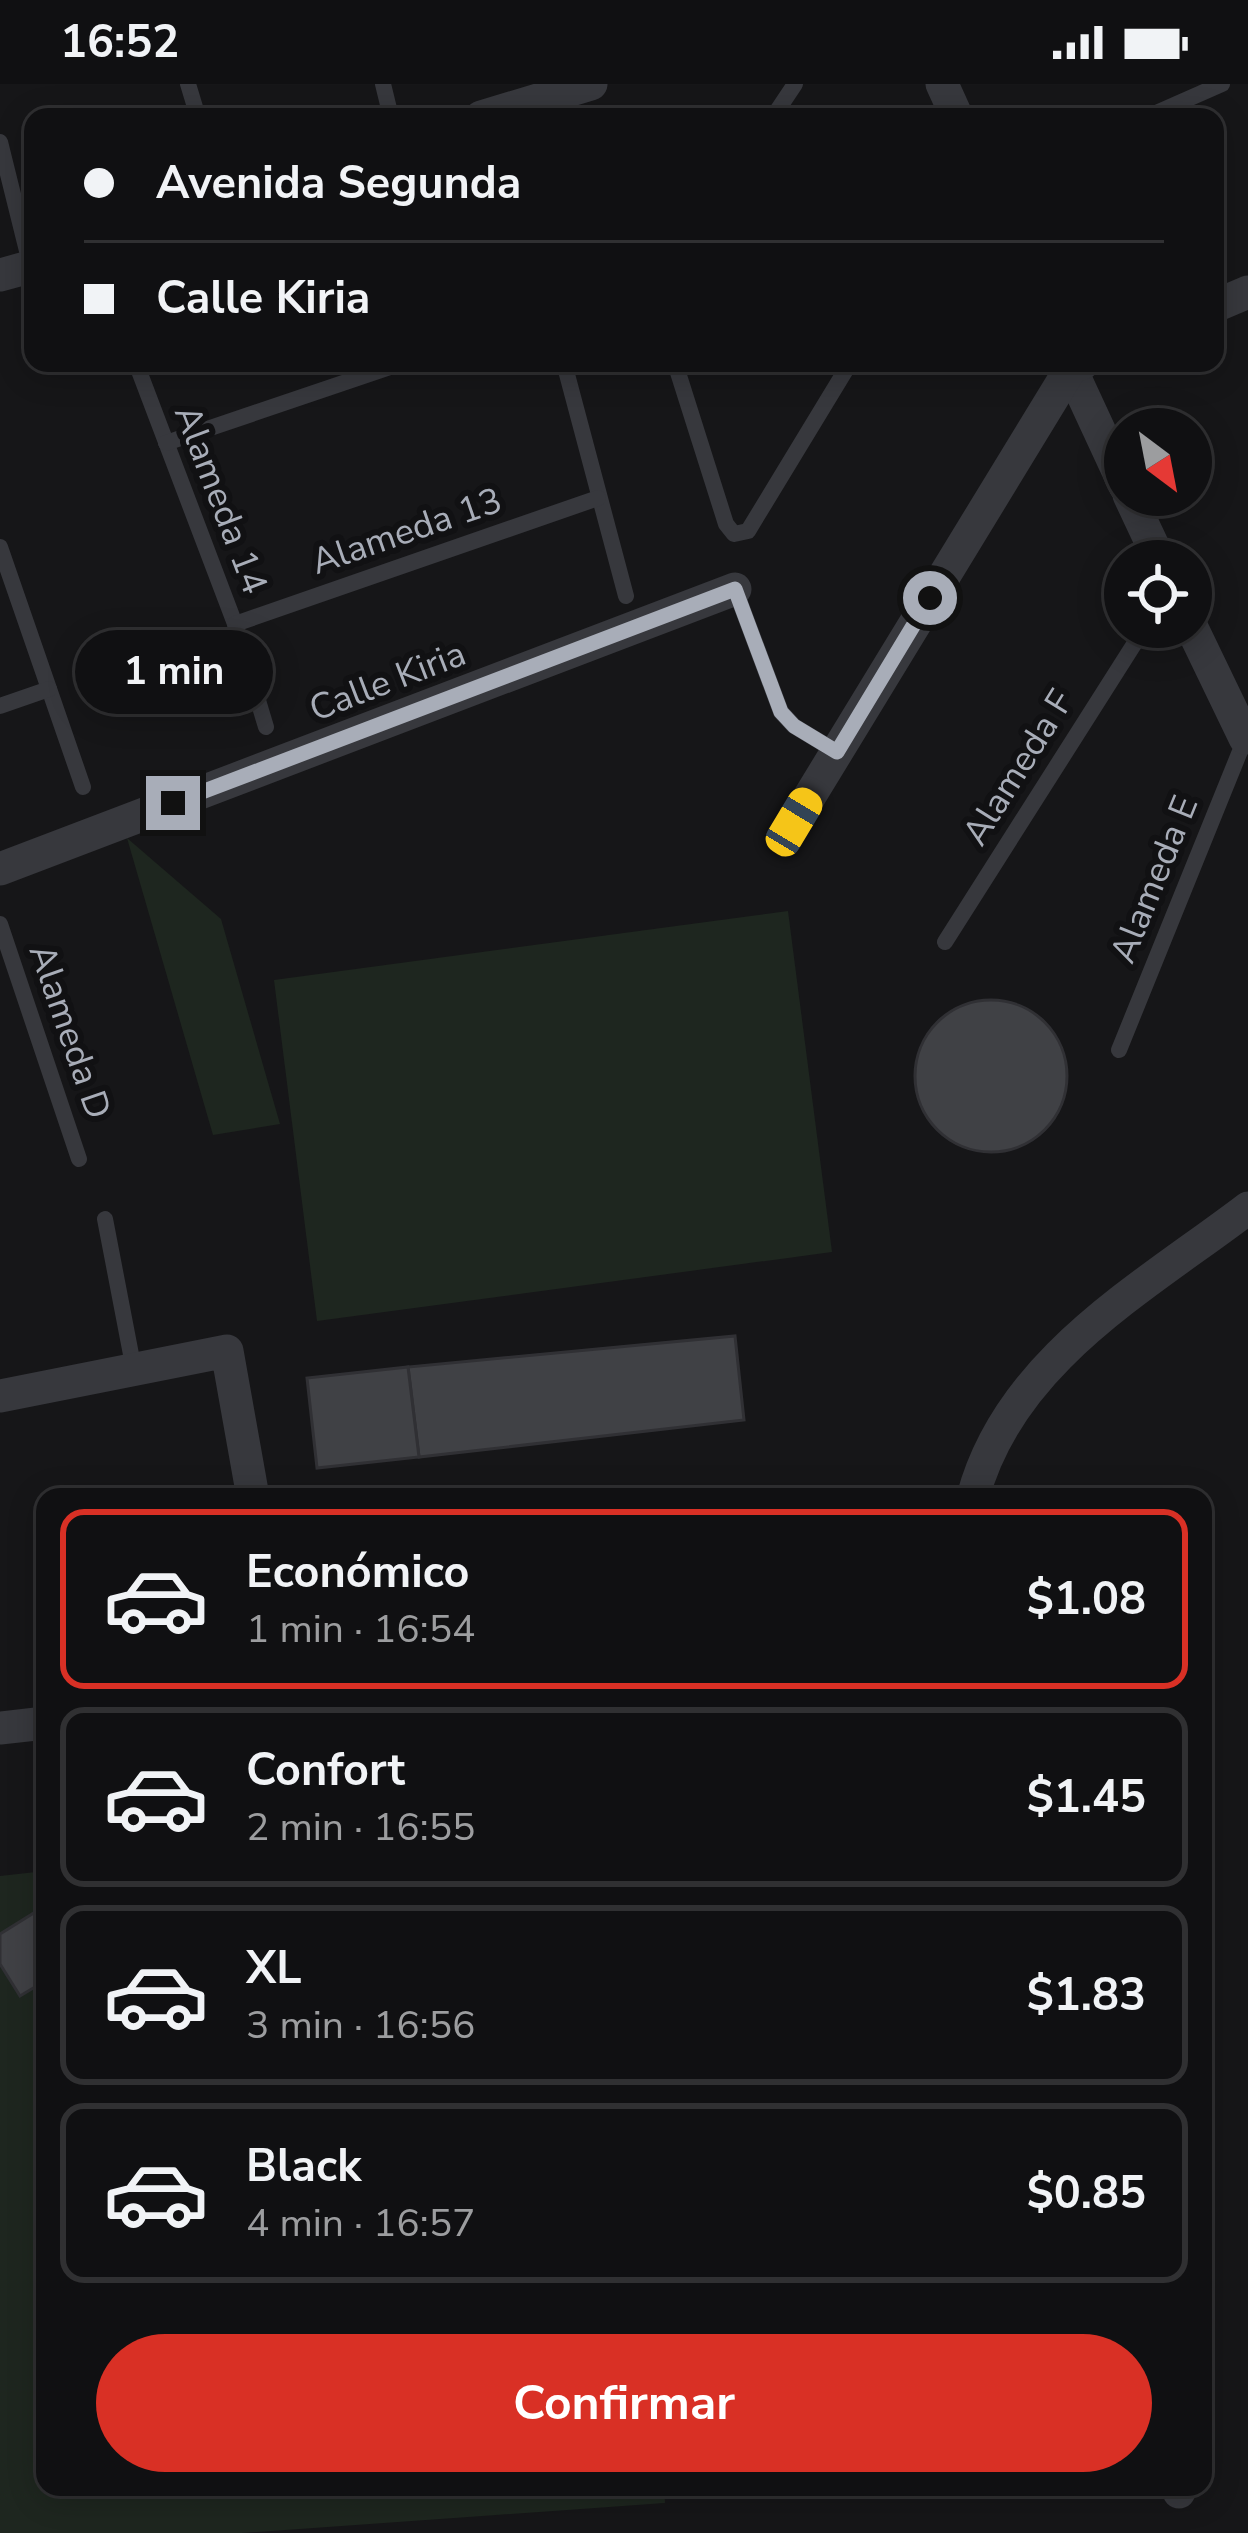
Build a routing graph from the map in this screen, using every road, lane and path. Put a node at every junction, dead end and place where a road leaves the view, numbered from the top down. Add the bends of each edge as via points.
1 (591, 84) edge
2 (1222, 84) edge
3 (516, 108) edge
4 (1167, 108) edge
5 (0, 142) edge
6 (21, 269) edge
7 (139, 372) edge
8 (375, 372) edge
9 (566, 372) edge
10 (678, 372) edge
11 (845, 372) edge
12 (1070, 372) edge
13 (1077, 372) edge
14 (1104, 436) edge
15 (166, 443) junction
16 (598, 498) junction
17 (0, 547) edge
18 (735, 589) joint
19 (626, 596) dead end
20 (235, 624) junction
21 (1131, 648) edge
22 (1202, 648) edge
23 (49, 689) junction
24 (0, 706) edge
25 (266, 727) dead end
26 (1247, 735) edge
27 (837, 752) junction
28 (83, 788) dead end
29 (794, 822) dead end
30 (0, 869) edge
31 (0, 924) edge
32 (945, 942) dead end
33 (1119, 1050) dead end
34 (79, 1159) dead end
35 (1248, 1208) edge
36 (105, 1219) dead end
37 (134, 1370) junction
38 (0, 1396) edge
39 (251, 1488) edge
40 (976, 1488) edge
41 (36, 1724) edge
42 (0, 1728) edge

1 - 3 street
2 - 4 lane
5 - 6 lane
7 - 15 lane, Alameda 14
8 - 15 lane
9 - 16 lane
10 - 11 lane via 734,534 748,531
12 - 27 street
13 - 14 street
15 - 20 lane, Alameda 14
16 - 19 lane
16 - 20 lane, Alameda 13
17 - 23 lane
18 - 27 lane via 781,712
18 - 30 street, Calle Kiria
20 - 25 lane, Alameda 14
21 - 32 lane, Alameda F
22 - 26 street
23 - 24 lane
23 - 28 lane
26 - 33 lane, Alameda E
27 - 29 street
31 - 34 lane, Alameda D
35 - 40 street via 1057,1356 1006,1418
36 - 37 lane
37 - 38 street
37 - 39 street via 227,1351
41 - 42 street

